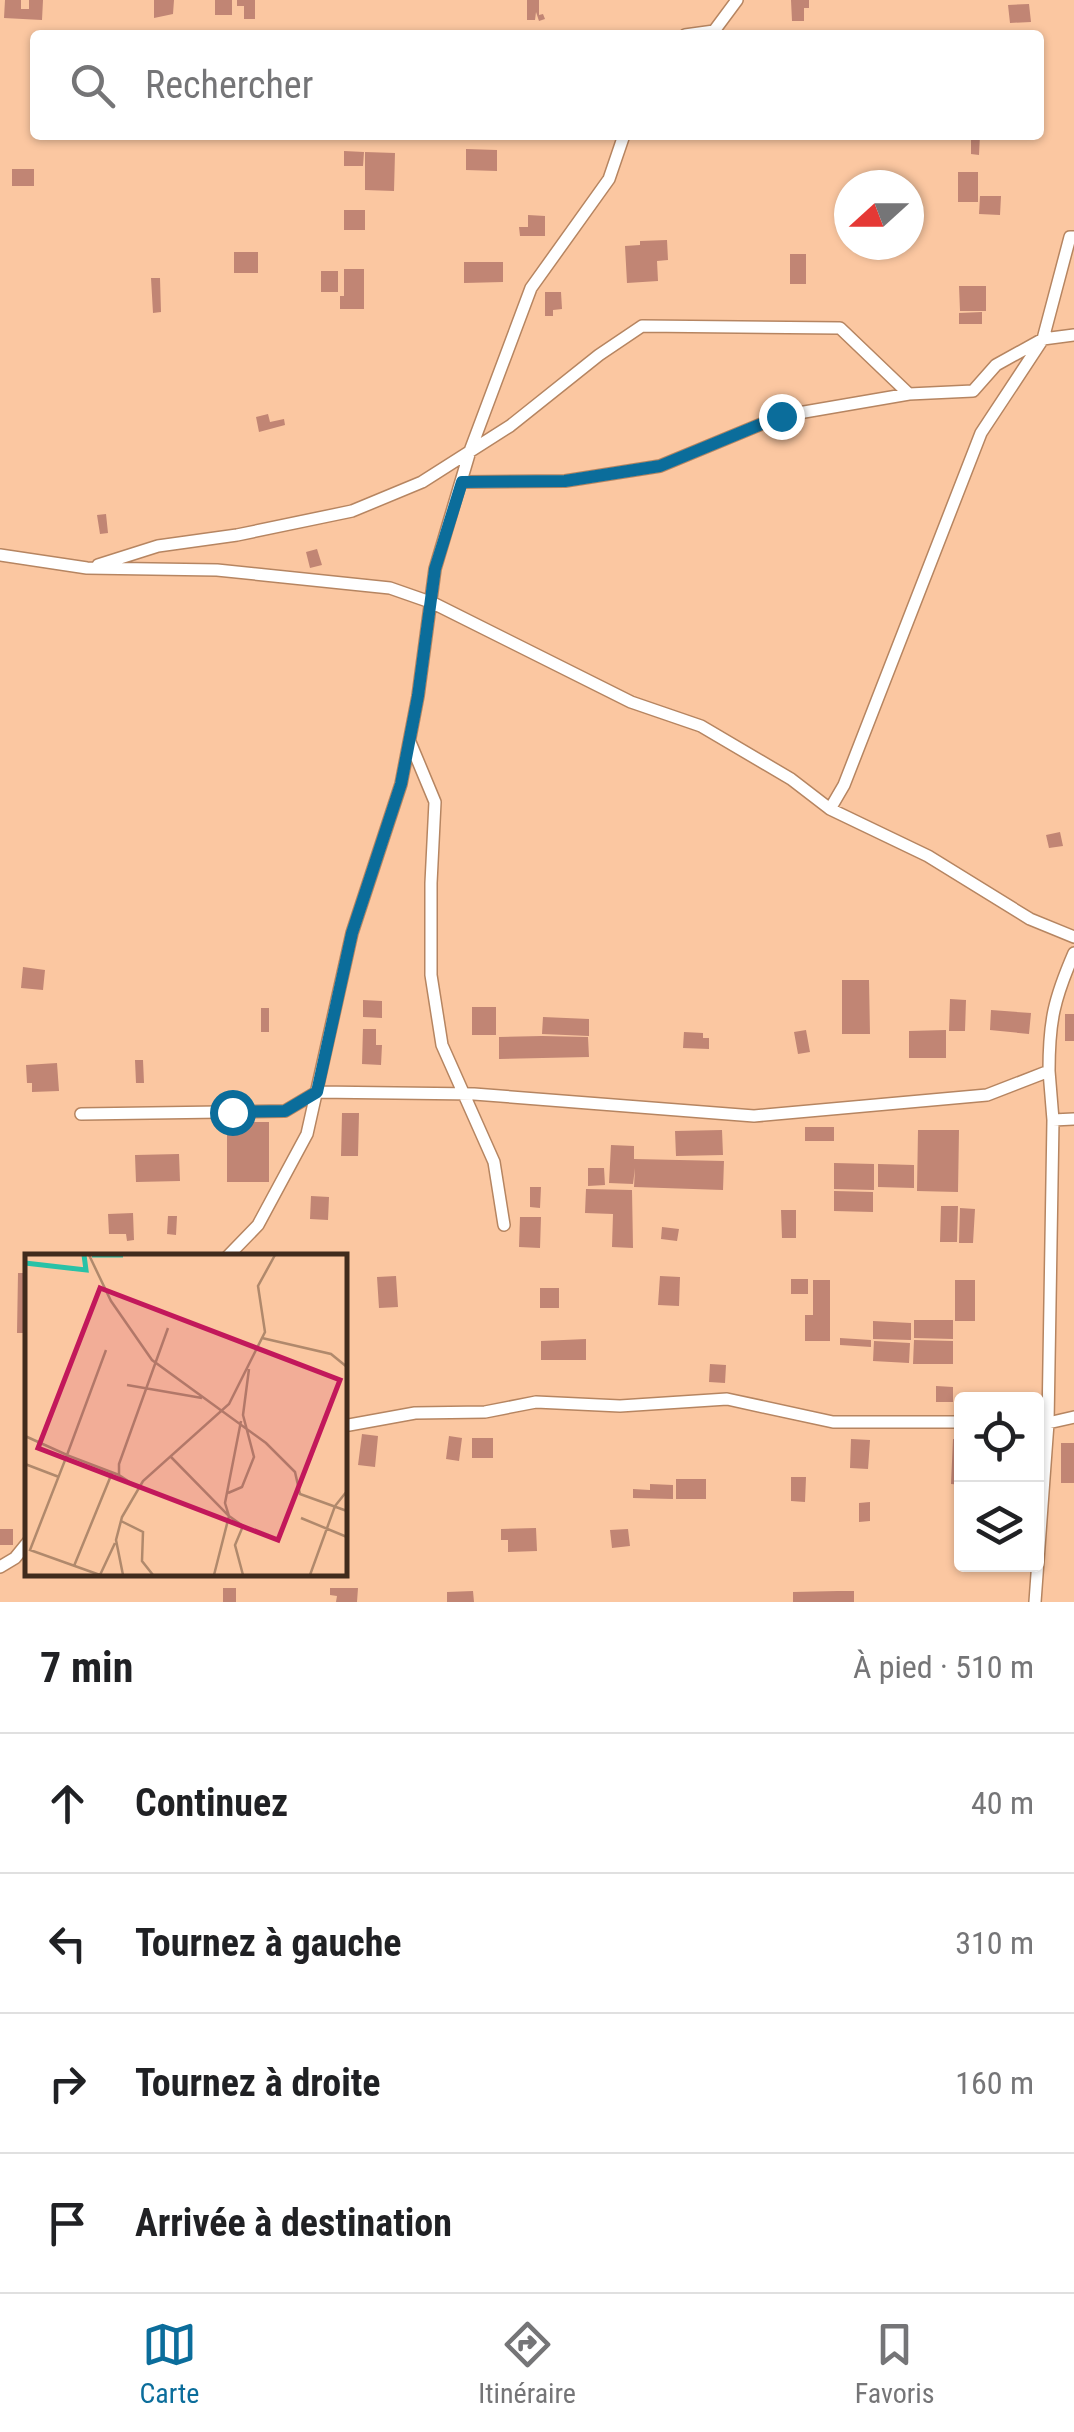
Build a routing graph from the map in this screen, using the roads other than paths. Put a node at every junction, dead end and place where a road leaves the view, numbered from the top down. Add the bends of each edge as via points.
1 (737, 0) edge
2 (715, 30) edge
3 (622, 140) edge
4 (1074, 237) edge
5 (1074, 335) edge
6 (1043, 339) junction
7 (909, 394) junction
8 (470, 450) junction
9 (462, 482) junction
10 (0, 555) edge
11 (88, 568) junction
12 (432, 604) junction
13 (410, 741) junction
14 (830, 809) junction
15 (1074, 937) edge
16 (1074, 953) edge
17 (1049, 1072) junction
18 (317, 1092) junction
19 (464, 1093) junction
20 (81, 1114) dead end
21 (1074, 1119) edge
22 (1053, 1120) junction
23 (504, 1225) dead end
24 (230, 1254) edge
25 (1043, 1392) edge
26 (1074, 1417) edge
27 (954, 1422) edge
28 (1044, 1423) edge
29 (349, 1425) dead end
30 (1040, 1482) edge
31 (25, 1546) edge
32 (0, 1567) edge
33 (1035, 1602) edge

1 - 2 street
3 - 8 street via 609,179 531,288
4 - 6 street
5 - 6 street
6 - 7 street via 996,365 973,391
6 - 14 street via 981,433
7 - 8 street via 840,328 642,326
7 - 9 street via 781,416 660,466 565,481
8 - 9 street
8 - 11 street via 422,482 352,512 158,546
9 - 12 street via 435,569
10 - 11 street
11 - 12 street via 217,570 390,588
12 - 13 street
12 - 14 street via 631,702 701,726
13 - 18 street via 352,933
13 - 19 street via 436,802 431,974 442,1045
14 - 15 street
16 - 17 street via 1052,1006
17 - 19 street via 987,1095 754,1116
17 - 22 street
18 - 19 street
18 - 20 street via 285,1111
18 - 24 street via 307,1134 258,1226
19 - 23 street via 494,1162
21 - 22 street
22 - 25 street
26 - 28 street
27 - 29 street via 833,1422 726,1399 620,1406 536,1402
30 - 33 street
31 - 32 street

